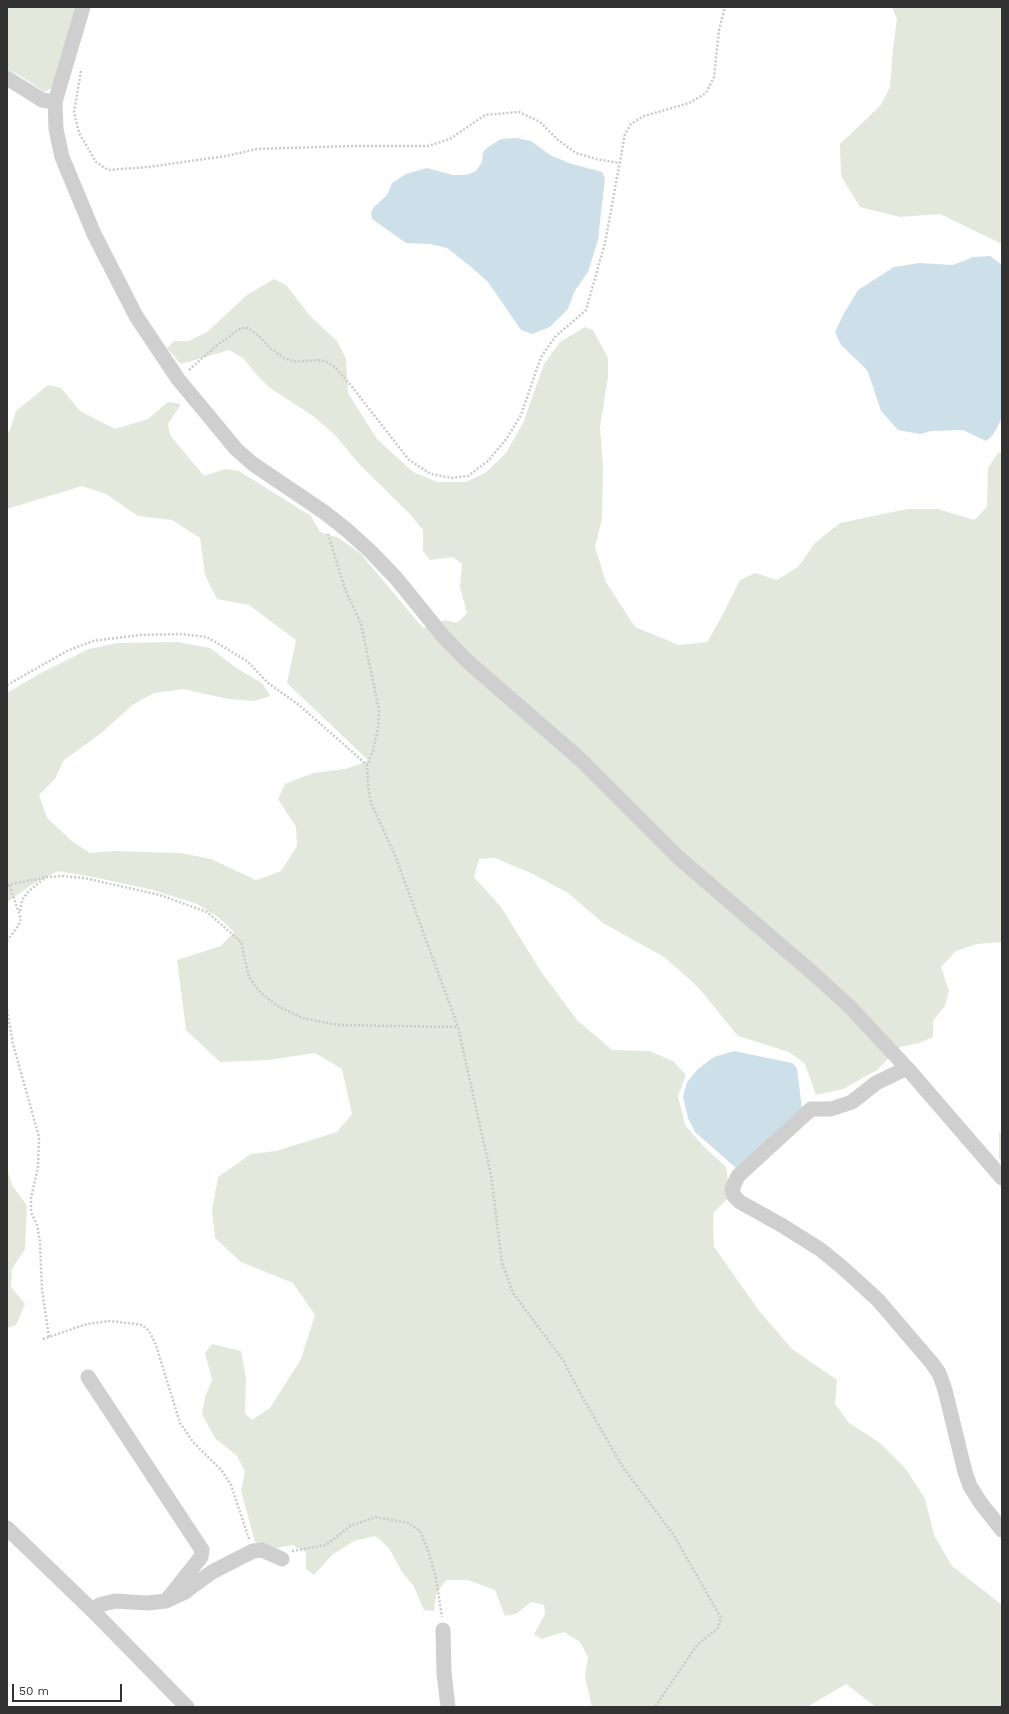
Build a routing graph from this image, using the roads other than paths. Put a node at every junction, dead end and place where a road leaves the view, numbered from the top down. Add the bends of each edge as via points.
1 (83, 7) edge
2 (7, 78) edge
3 (55, 102) junction
4 (907, 1068) junction
5 (1002, 1178) edge
6 (88, 1377) dead end
7 (7, 1528) edge
8 (1002, 1530) edge
9 (282, 1559) road end
10 (166, 1601) junction
11 (94, 1611) junction
12 (443, 1630) road end
13 (188, 1707) edge
14 (448, 1707) edge

1 - 3 street
2 - 3 street via 42,100
3 - 4 street via 56,129 62,157 94,234 136,316 178,379 236,449 253,464 324,512 370,551 466,660 581,760 679,858 816,975
4 - 5 street
4 - 8 street via 876,1083 852,1102 831,1109 811,1109 738,1176 732,1189 740,1202 821,1250 843,1268 878,1300 931,1362 939,1373 945,1390 970,1486
6 - 10 street via 202,1550 201,1557
7 - 11 street
9 - 10 street via 262,1550 252,1551
10 - 11 street via 115,1601 99,1605
11 - 13 street
12 - 14 street

